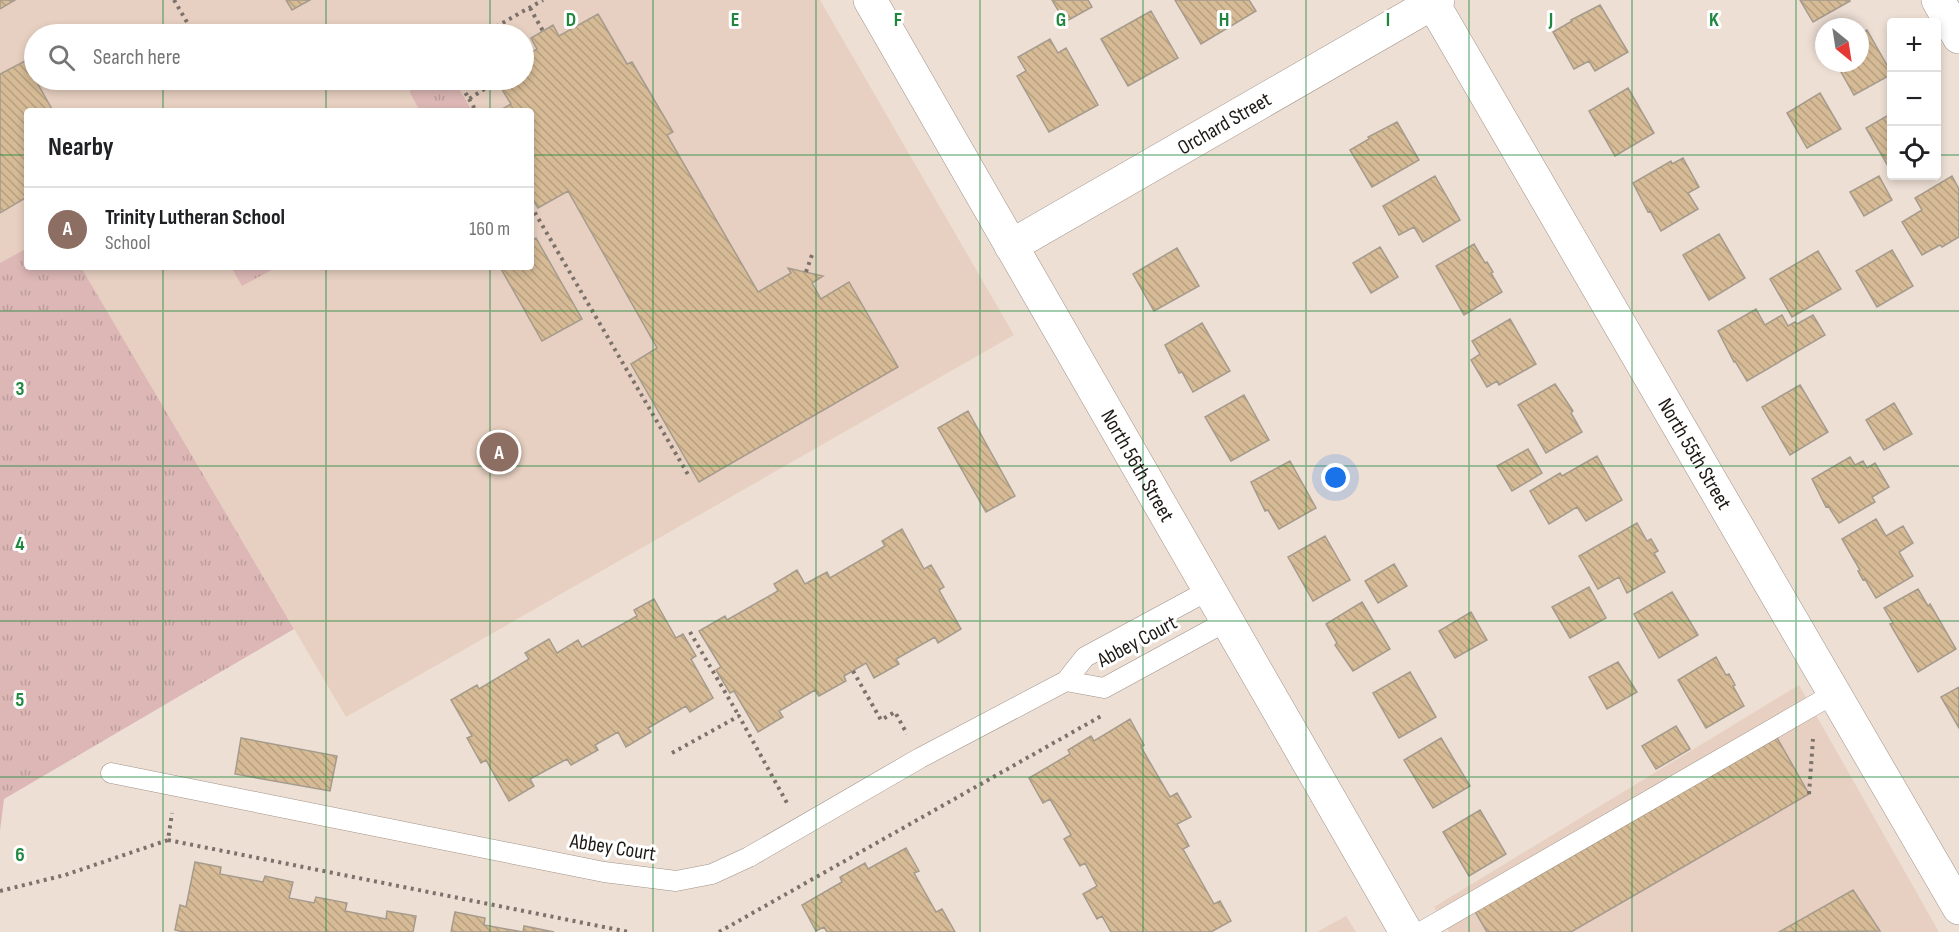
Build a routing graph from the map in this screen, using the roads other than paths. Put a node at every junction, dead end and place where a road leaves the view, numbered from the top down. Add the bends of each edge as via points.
1 (870, 0) edge
2 (1938, 0) edge
3 (1434, 1) edge
4 (1959, 37) edge
5 (1011, 246) junction
6 (1209, 590) junction
7 (1227, 621) junction
8 (1066, 681) junction
9 (1835, 693) junction
10 (111, 773) dead end
11 (1959, 908) edge
12 (1406, 932) edge
13 (1422, 932) edge

1 - 5 street, North 56th Street
2 - 4 street
3 - 5 street, Orchard Street
3 - 9 street, North 55th Street
5 - 6 street, North 56th Street
6 - 7 street, North 56th Street
6 - 8 lane, Abbey Court via 1085,657
7 - 8 lane, Abbey Court via 1104,688
7 - 12 street, North 56th Street
8 - 10 lane, Abbey Court via 749,857 712,874 676,880 604,872
9 - 11 street, North 55th Street
9 - 13 lane

